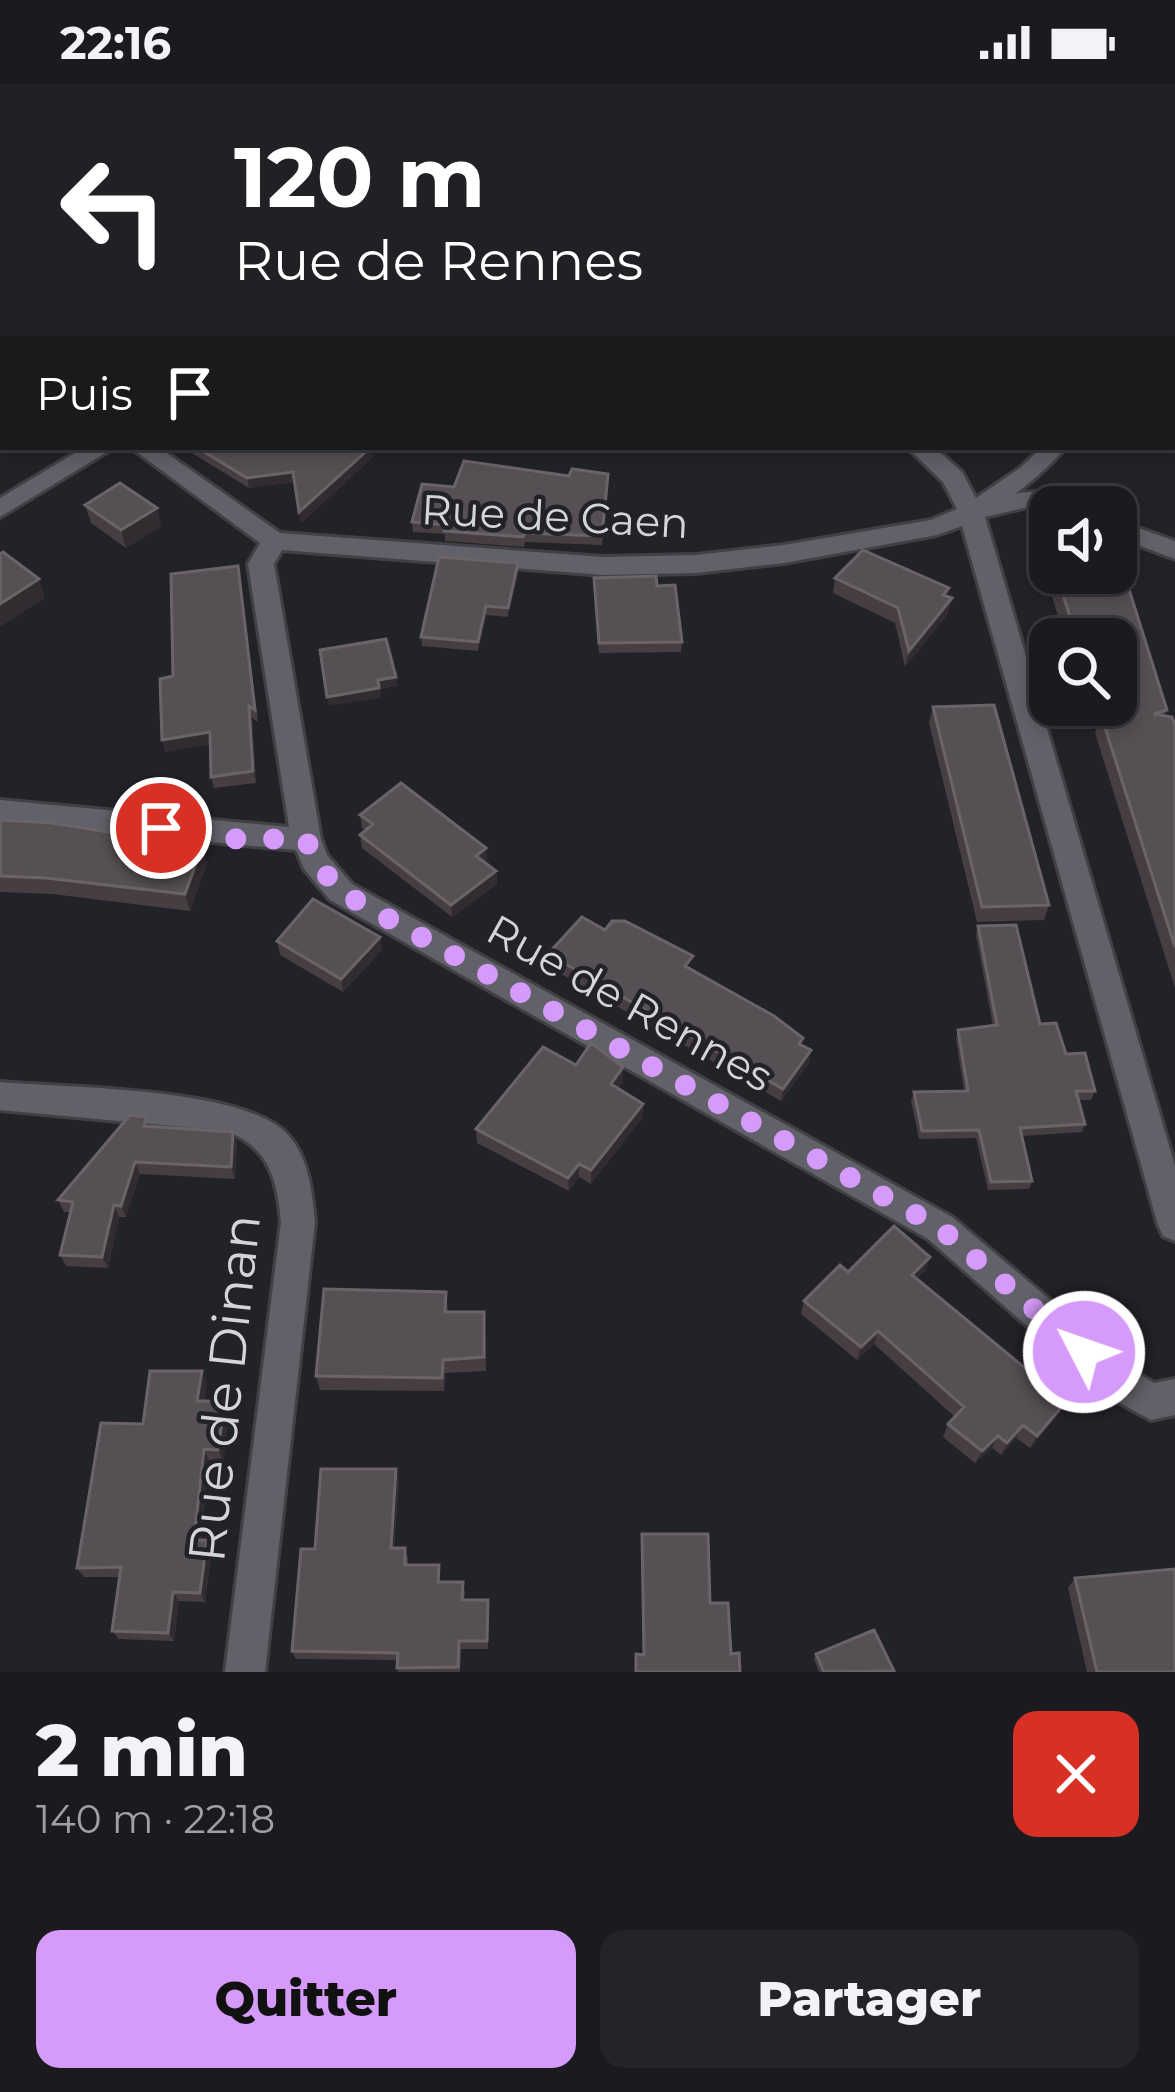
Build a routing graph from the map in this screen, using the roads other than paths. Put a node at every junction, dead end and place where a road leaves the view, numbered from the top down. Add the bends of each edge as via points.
1 (98, 450) edge
2 (146, 450) edge
3 (922, 450) edge
4 (1052, 450) edge
5 (1029, 499) edge
6 (0, 509) edge
7 (971, 512) junction
8 (1137, 536) edge
9 (274, 541) junction
10 (1175, 550) edge
11 (0, 811) edge
12 (306, 839) junction
13 (0, 1096) edge
14 (1175, 1225) edge
15 (1175, 1397) edge
16 (245, 1672) edge

1 - 6 street
2 - 9 street
3 - 7 street via 953,478
4 - 7 lane
5 - 7 street, Rue de Caen
7 - 9 street, Rue de Caen via 937,527 696,564 603,566
7 - 14 street
8 - 10 street
9 - 12 street via 260,564
11 - 12 street
12 - 15 street, Rue de Rennes via 341,892 940,1228 1120,1383 1151,1402
13 - 16 street, Rue de Dinan via 197,1112 258,1127 290,1164 298,1222

